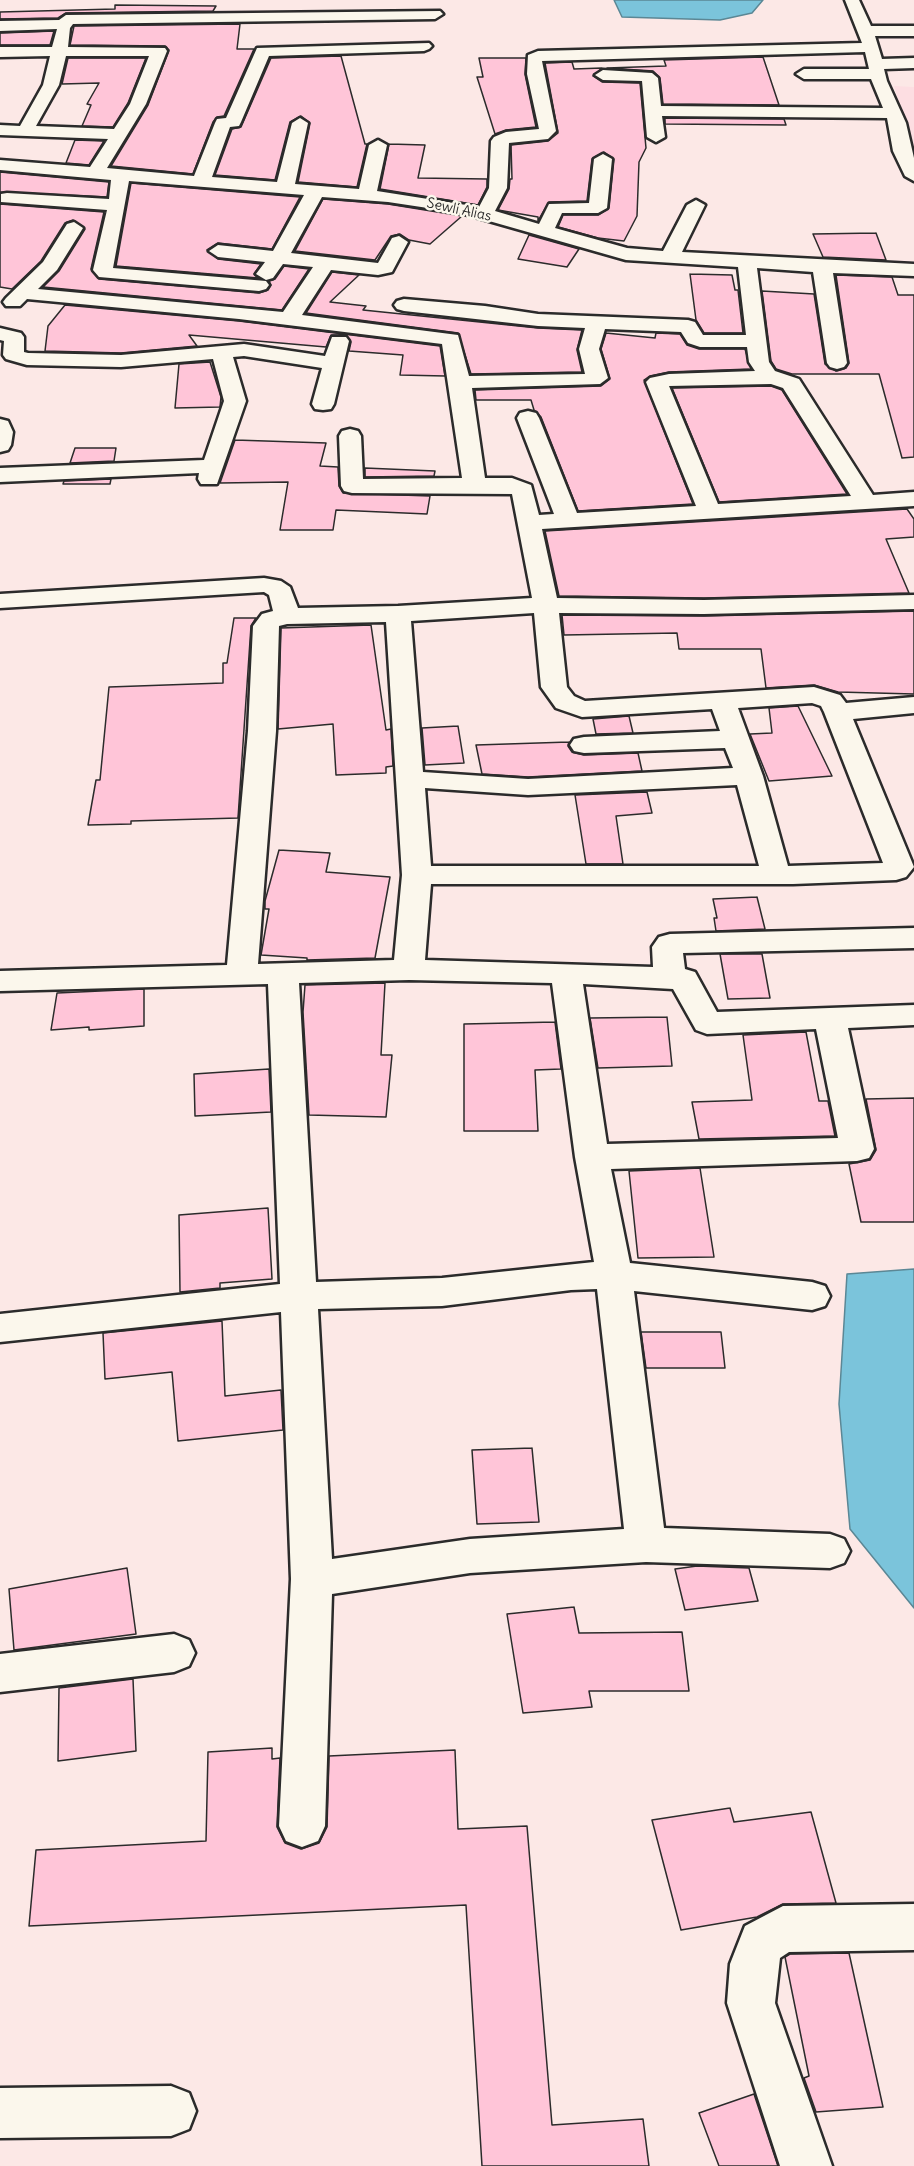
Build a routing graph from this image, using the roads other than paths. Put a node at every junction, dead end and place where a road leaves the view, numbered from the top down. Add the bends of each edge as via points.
1 (69, 0) edge
2 (852, 0) edge
3 (20, 8) dead end
4 (435, 14) dead end
5 (178, 19) junction
6 (66, 22) junction
7 (18, 25) junction
8 (0, 26) edge
9 (914, 31) edge
10 (869, 39) junction
11 (424, 46) dead end
12 (59, 51) junction
13 (159, 51) junction
14 (0, 52) edge
15 (914, 63) edge
16 (877, 69) junction
17 (535, 74) junction
18 (557, 74) dead end
19 (804, 74) dead end
20 (591, 75) dead end
21 (654, 111) junction
22 (894, 113) junction
23 (300, 123) dead end
24 (0, 130) edge
25 (25, 131) junction
26 (120, 134) junction
27 (656, 137) dead end
28 (378, 145) dead end
29 (603, 159) dead end
30 (0, 165) edge
31 (22, 167) junction
32 (95, 173) junction
33 (121, 175) junction
34 (914, 176) edge
35 (201, 182) junction
36 (285, 188) junction
37 (316, 191) junction
38 (367, 195) junction
39 (3, 205) edge
40 (117, 205) junction
41 (696, 205) dead end
42 (485, 214) junction
43 (74, 228) dead end
44 (545, 231) junction
45 (399, 242) dead end
46 (218, 251) dead end
47 (279, 258) junction
48 (669, 258) junction
49 (747, 262) junction
50 (326, 263) junction
51 (822, 267) junction
52 (914, 270) edge
53 (127, 275) junction
54 (259, 285) junction
55 (16, 292) edge
56 (112, 301) junction
57 (404, 305) dead end
58 (463, 310) junction
59 (239, 313) junction
60 (289, 319) junction
61 (0, 321) edge
62 (597, 322) junction
63 (344, 326) junction
64 (0, 334) edge
65 (451, 339) junction
66 (756, 341) junction
67 (221, 352) junction
68 (333, 363) junction
69 (837, 363) dead end
70 (778, 377) junction
71 (460, 382) junction
72 (323, 404) dead end
73 (528, 418) dead end
74 (0, 426) edge
75 (350, 436) dead end
76 (0, 445) edge
77 (0, 475) edge
78 (475, 486) junction
79 (914, 499) edge
80 (866, 501) junction
81 (709, 510) junction
82 (568, 519) junction
83 (529, 523) junction
84 (0, 601) edge
85 (914, 602) edge
86 (546, 605) junction
87 (398, 614) junction
88 (287, 616) junction
89 (722, 699) junction
90 (914, 705) edge
91 (837, 712) junction
92 (736, 738) junction
93 (584, 745) dead end
94 (748, 776) junction
95 (410, 779) junction
96 (417, 875) junction
97 (776, 875) junction
98 (914, 938) edge
99 (409, 970) junction
100 (242, 972) junction
101 (283, 972) junction
102 (566, 973) junction
103 (670, 979) junction
104 (0, 981) edge
105 (914, 1015) edge
106 (830, 1019) junction
107 (592, 1157) junction
108 (614, 1275) junction
109 (300, 1296) junction
110 (812, 1296) dead end
111 (0, 1328) edge
112 (646, 1545) junction
113 (830, 1551) dead end
114 (312, 1579) junction
115 (174, 1653) dead end
116 (0, 1673) edge
117 (302, 1826) dead end
118 (914, 1927) edge
119 (171, 2111) dead end
120 (0, 2113) edge
121 (806, 2166) edge

1 - 6 street
2 - 10 street
3 - 7 street
4 - 5 street
5 - 6 street
5 - 13 street
6 - 7 street
6 - 12 street
7 - 8 street
9 - 10 street
10 - 16 street
10 - 17 street via 549,54 534,58
11 - 35 street via 263,51 233,122 223,123
12 - 13 street
12 - 14 street
12 - 25 street via 51,85
13 - 26 street via 138,104
15 - 16 street
16 - 19 street
16 - 22 street
17 - 18 street
17 - 42 street via 548,131 500,141 498,188
20 - 21 street via 649,77
21 - 22 street
21 - 27 street
22 - 34 street via 902,151
23 - 36 street
24 - 25 street
25 - 26 street
26 - 32 street
28 - 38 street
29 - 44 street via 598,208 555,208
30 - 31 street, Sewli Alias
31 - 32 street, Sewli Alias
31 - 39 street
32 - 33 street, Sewli Alias
33 - 35 street, Sewli Alias
33 - 40 street
35 - 36 street, Sewli Alias
36 - 37 street, Sewli Alias
37 - 38 street, Sewli Alias
37 - 47 street
38 - 42 street, Sewli Alias
39 - 40 street
40 - 53 street via 103,270
41 - 48 street
42 - 44 street, Sewli Alias
43 - 55 street via 50,266
44 - 48 street, Sewli Alias via 626,254
45 - 50 street via 382,269
46 - 47 street
47 - 50 street
47 - 54 street
48 - 49 street, Sewli Alias
49 - 51 street, Sewli Alias
49 - 66 street
50 - 60 street
51 - 52 street, Sewli Alias
51 - 69 street
53 - 54 street
53 - 56 street
54 - 59 street
55 - 56 street
55 - 61 street
56 - 59 street
57 - 58 street
58 - 62 street via 538,320
58 - 65 street
59 - 60 street
60 - 63 street
62 - 66 street via 688,326 700,341
62 - 71 street via 589,349 597,378 593,380
63 - 65 street
63 - 68 street
64 - 67 street via 14,337 13,355 27,359 121,361
65 - 71 street
66 - 70 street via 764,372
67 - 68 street via 255,351
67 - 77 street via 235,401 212,473
68 - 72 street
70 - 80 street via 791,384
70 - 81 street via 657,382
71 - 78 street
73 - 82 street
74 - 76 street
75 - 78 street via 352,486
78 - 83 street via 520,488
79 - 80 street
80 - 81 street
81 - 82 street
82 - 83 street
83 - 86 street
84 - 88 street via 264,585 281,592
85 - 86 street via 704,607
86 - 87 street
86 - 89 street via 554,687 565,702 582,709
87 - 88 street
87 - 95 street
88 - 100 street via 271,619 266,626 262,731
89 - 91 street via 814,695 831,701
89 - 92 street
90 - 91 street
91 - 97 street via 899,867 885,873
92 - 93 street
92 - 94 street
94 - 95 street via 528,787
94 - 97 street
95 - 96 street
96 - 97 street
96 - 99 street
98 - 103 street via 676,943 667,947
99 - 101 street
99 - 102 street
100 - 101 street
100 - 104 street
101 - 109 street
102 - 103 street
102 - 107 street
103 - 106 street via 684,979 707,1023
105 - 106 street
106 - 107 street via 857,1149
107 - 108 street
108 - 109 street via 571,1276 441,1292
108 - 110 street
108 - 112 street
109 - 111 street
109 - 114 street
112 - 113 street
112 - 114 street via 471,1556
114 - 117 street
115 - 116 street
118 - 121 street via 783,1929 762,1942 754,1964 751,2003
119 - 120 street

